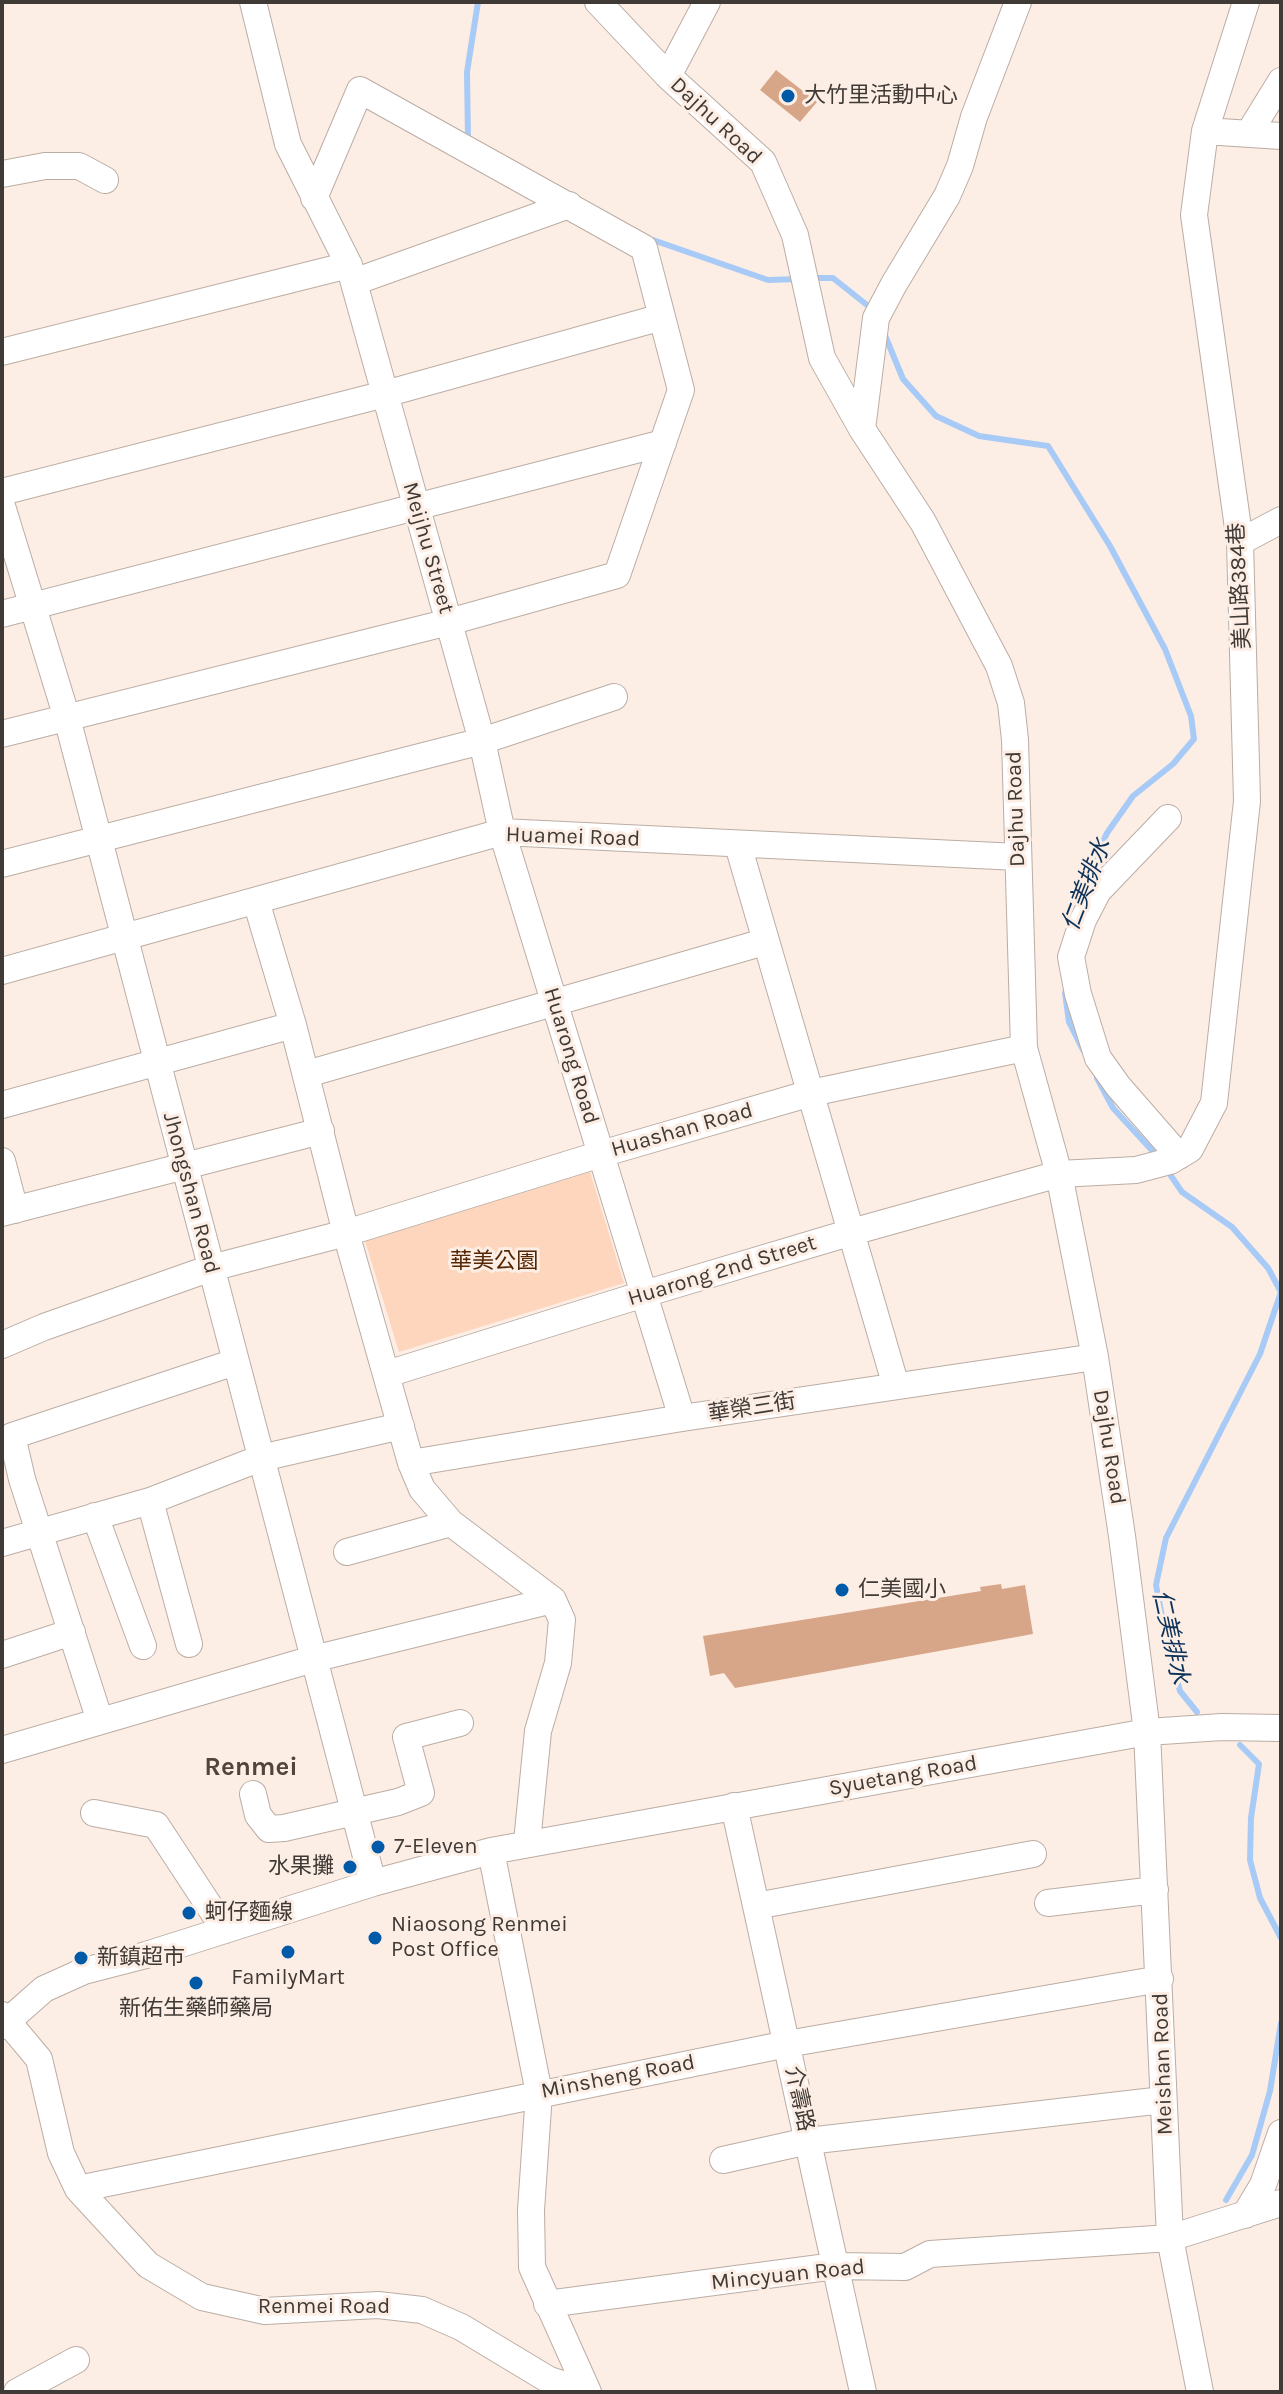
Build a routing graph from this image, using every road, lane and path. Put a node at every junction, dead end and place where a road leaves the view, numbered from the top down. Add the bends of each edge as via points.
1 (253, 2) edge
2 (598, 2) edge
3 (707, 2) edge
4 (1018, 2) edge
5 (1246, 2) edge
6 (668, 76) junction
7 (1281, 81) edge
8 (1205, 131) junction
9 (1249, 133) junction
10 (1281, 136) edge
11 (2, 174) edge
12 (105, 180) dead end
13 (314, 198) junction
14 (569, 205) junction
15 (352, 273) junction
16 (662, 317) junction
17 (2, 352) edge
18 (385, 394) junction
19 (862, 429) junction
20 (663, 443) junction
21 (2, 492) edge
22 (2, 506) edge
23 (417, 508) junction
24 (1281, 520) edge
25 (1240, 542) junction
26 (33, 606) junction
27 (2, 614) edge
28 (449, 622) junction
29 (614, 697) dead end
30 (67, 718) junction
31 (2, 734) edge
32 (482, 741) junction
33 (1168, 818) dead end
34 (502, 832) junction
35 (98, 837) junction
36 (738, 845) junction
37 (1018, 857) junction
38 (2, 864) edge
39 (256, 901) junction
40 (124, 938) junction
41 (764, 942) junction
42 (2, 971) edge
43 (554, 1003) junction
44 (293, 1025) junction
45 (1024, 1048) junction
46 (156, 1061) junction
47 (307, 1074) junction
48 (811, 1093) junction
49 (2, 1105) edge
50 (321, 1131) junction
51 (601, 1154) junction
52 (1174, 1158) junction
53 (2, 1161) edge
54 (183, 1165) junction
55 (1059, 1174) junction
56 (9, 1212) edge
57 (852, 1232) junction
58 (346, 1233) junction
59 (211, 1268) junction
60 (644, 1294) junction
61 (2, 1345) edge
62 (1095, 1357) junction
63 (235, 1362) junction
64 (387, 1374) junction
65 (896, 1386) junction
66 (682, 1418) junction
67 (401, 1426) junction
68 (261, 1458) junction
69 (411, 1463) junction
70 (150, 1501) junction
71 (95, 1516) junction
72 (451, 1523) junction
73 (41, 1531) junction
74 (2, 1543) edge
75 (347, 1552) dead end
76 (553, 1600) junction
77 (72, 1632) junction
78 (189, 1644) dead end
79 (143, 1646) dead end
80 (2, 1655) edge
81 (313, 1659) junction
82 (100, 1721) junction
83 (460, 1723) dead end
84 (1281, 1728) edge
85 (1147, 1732) junction
86 (2, 1750) edge
87 (253, 1794) dead end
88 (734, 1806) junction
89 (353, 1810) junction
90 (94, 1813) dead end
91 (527, 1842) junction
92 (491, 1851) junction
93 (1033, 1854) dead end
94 (373, 1883) junction
95 (1155, 1890) junction
96 (1048, 1903) dead end
97 (756, 1906) junction
98 (225, 1930) junction
99 (1160, 1979) junction
100 (4, 2020) edge
101 (787, 2044) junction
102 (539, 2093) junction
103 (1163, 2100) junction
104 (1281, 2133) edge
105 (808, 2141) junction
106 (723, 2160) dead end
107 (78, 2189) junction
108 (1281, 2203) edge
109 (1245, 2215) junction
110 (1170, 2238) junction
111 (835, 2266) junction
112 (547, 2304) junction
113 (76, 2360) dead end
114 (544, 2386) edge
115 (17, 2392) edge
116 (588, 2392) edge
117 (863, 2392) edge
118 (1200, 2392) edge

1 - 13 street, Meijhu Street via 288,144
2 - 6 street, Dajhu Road
3 - 6 street
4 - 19 street via 951,186 876,318
5 - 8 street, 美山路384巷
6 - 19 street, Dajhu Road via 763,162 795,235 822,358
7 - 9 street
8 - 9 street
8 - 25 street, 美山路384巷 via 1194,215
9 - 10 street
11 - 12 street via 79,166
13 - 14 street via 360,90
13 - 15 street, Meijhu Street
14 - 15 street
14 - 16 street via 644,248
15 - 17 street
15 - 18 street, Meijhu Street
16 - 18 street
16 - 20 street via 681,390
18 - 21 street
18 - 23 street, Meijhu Street
19 - 37 street, Dajhu Road via 923,522 999,666 1015,740
20 - 23 street
20 - 28 street via 617,575
22 - 26 street, Jhongshan Road
23 - 26 street
23 - 28 street, Meijhu Street
24 - 25 street
25 - 52 street, 美山路384巷 via 1247,801 1214,1103 1190,1149
26 - 27 street
26 - 30 street, Jhongshan Road
28 - 30 street
28 - 32 street, Meijhu Street
29 - 32 street
30 - 31 street
30 - 35 street, Jhongshan Road
32 - 34 street, Meijhu Street
32 - 35 street
33 - 52 street via 1098,891 1071,957 1098,1058
34 - 36 street, Huamei Road
34 - 39 street, Huamei Road
34 - 43 street, Huarong Road
35 - 38 street
35 - 40 street, Jhongshan Road
36 - 37 street, Huamei Road
36 - 41 street
37 - 45 street, Dajhu Road
39 - 40 street, Huamei Road
39 - 44 street
40 - 42 street, Huamei Road
40 - 46 street, Jhongshan Road
41 - 43 street
41 - 48 street
43 - 47 street
43 - 51 street, Huarong Road
44 - 46 street
44 - 47 street
45 - 48 street, Huashan Road
45 - 55 street, Dajhu Road
46 - 49 street
46 - 54 street, Jhongshan Road
47 - 50 street
48 - 51 street, Huashan Road
48 - 57 street
50 - 54 street
50 - 58 street
51 - 58 street, Huashan Road
51 - 60 street, Huarong Road
52 - 55 street, Huarong 2nd Street via 1136,1170
53 - 56 street
54 - 56 street
54 - 59 street, Jhongshan Road
55 - 57 street, Huarong 2nd Street
55 - 62 street, Dajhu Road
57 - 60 street, Huarong 2nd Street
57 - 65 street
58 - 59 street, Huashan Road
58 - 64 street
59 - 61 street, Huashan Road
59 - 63 street, Jhongshan Road
60 - 64 street, Huarong 2nd Street
60 - 66 street, Huarong Road
62 - 65 street, 華榮三街
62 - 85 street, Dajhu Road
63 - 68 street, Jhongshan Road
63 - 73 street via 12,1436
64 - 67 street
65 - 66 street, 華榮三街
66 - 69 street, 華榮三街
67 - 68 street
67 - 69 street
68 - 70 street
68 - 81 street, Jhongshan Road
69 - 72 street via 422,1489
70 - 71 street
70 - 78 street
71 - 73 street
71 - 79 street
72 - 75 street
72 - 76 street
73 - 74 street
73 - 77 street
76 - 81 street
76 - 91 street via 562,1620 558,1663 538,1731
77 - 80 street
77 - 82 street
81 - 82 street
81 - 89 street, Jhongshan Road
82 - 86 street
83 - 89 street via 406,1737 421,1793
84 - 85 street, Syuetang Road
85 - 88 street, Syuetang Road
85 - 95 street, Meishan Road
87 - 89 street via 258,1815 269,1829
88 - 91 street, Syuetang Road
88 - 97 street, 介壽路
89 - 94 street, Jhongshan Road
90 - 98 street via 156,1825
91 - 92 street, Syuetang Road
92 - 94 street, Syuetang Road
92 - 102 street
93 - 97 street
94 - 98 street, Syuetang Road
95 - 96 street
95 - 99 street, Meishan Road
97 - 101 street, 介壽路
98 - 100 street, Syuetang Road via 84,1971 44,1989
99 - 101 street, Minsheng Road
99 - 103 street, Meishan Road
100 - 107 street, Renmei Road via 39,2059 61,2153
101 - 102 street, Minsheng Road
101 - 105 street, 介壽路
102 - 107 street, Minsheng Road
102 - 112 street via 532,2267
103 - 105 street
103 - 110 street, Meishan Road
104 - 109 street via 1263,2185
105 - 106 street
105 - 111 street, 介壽路
107 - 114 street, Renmei Road via 148,2265 202,2297 265,2311 378,2305 422,2310 461,2327
108 - 109 street, Mincyuan Road
109 - 110 street, Mincyuan Road
110 - 111 street, Mincyuan Road via 930,2254 905,2267
110 - 118 street, Meishan Road
111 - 112 street, Mincyuan Road
111 - 117 street, 介壽路
112 - 116 street
113 - 115 street
114 - 116 street, Renmei Road

